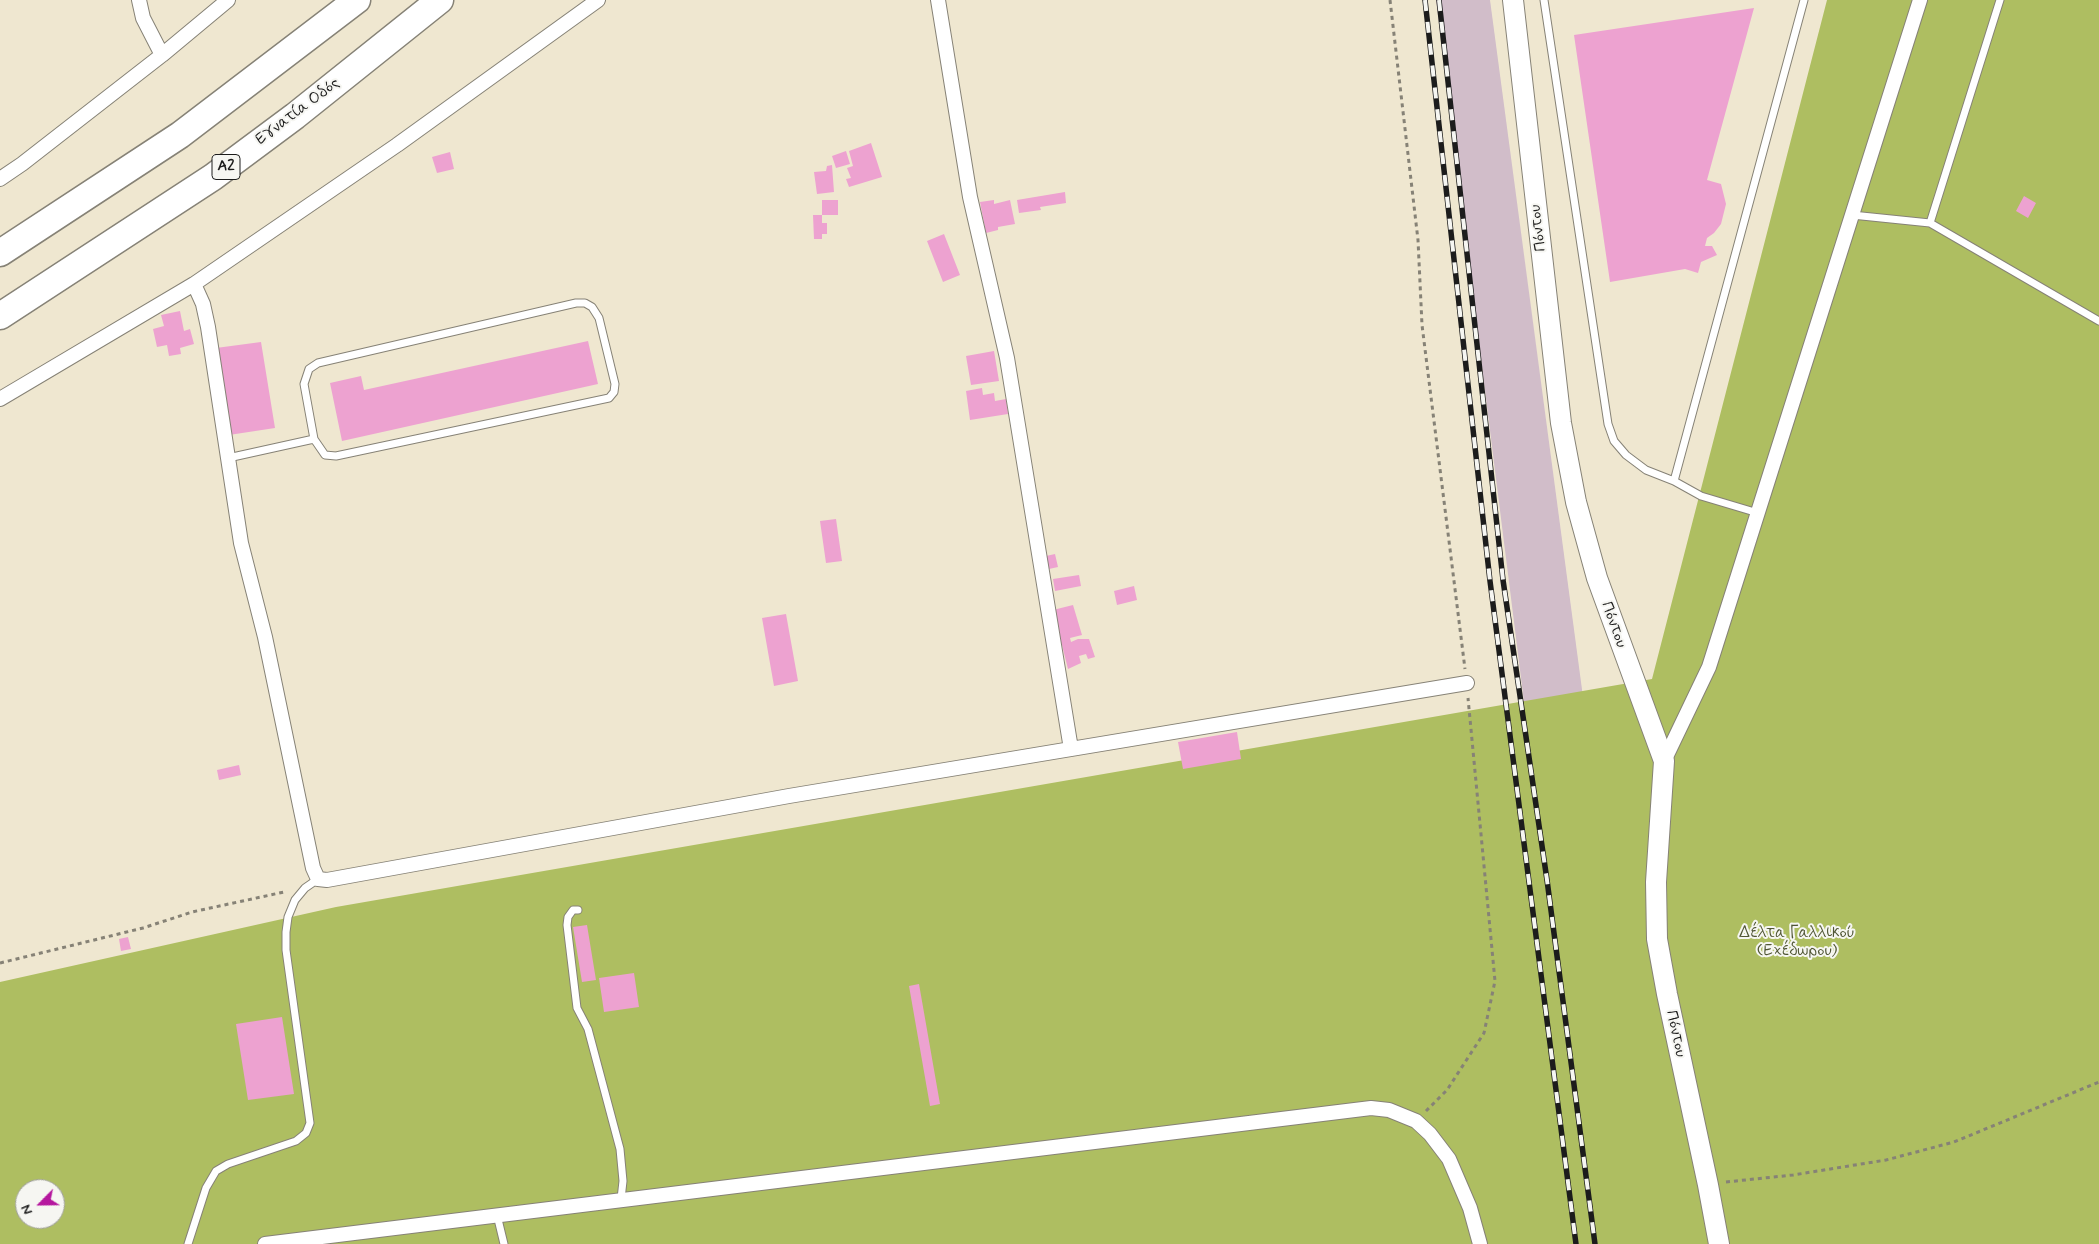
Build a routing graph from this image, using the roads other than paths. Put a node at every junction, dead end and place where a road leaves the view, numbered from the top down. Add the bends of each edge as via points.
1 (139, 0) edge
2 (228, 0) edge
3 (358, 0) edge
4 (440, 0) edge
5 (598, 0) edge
6 (938, 0) edge
7 (1512, 0) edge
8 (1544, 0) edge
9 (1804, 0) edge
10 (1920, 0) edge
11 (2000, 0) edge
12 (162, 55) junction
13 (0, 179) edge
14 (1852, 215) junction
15 (1930, 223) junction
16 (0, 253) edge
17 (194, 284) junction
18 (0, 316) edge
19 (2099, 321) edge
20 (0, 399) edge
21 (314, 439) junction
22 (228, 458) junction
23 (1674, 481) junction
24 (1758, 513) junction
25 (1467, 683) road end
26 (1072, 749) junction
27 (1664, 761) junction
28 (318, 879) junction
29 (578, 910) dead end
30 (620, 1199) junction
31 (496, 1214) junction
32 (188, 1244) edge
33 (265, 1244) edge
34 (504, 1244) edge
35 (1480, 1244) edge
36 (1719, 1244) edge

1 - 12 street via 143,18
2 - 12 street
3 - 16 highway via 180,134
4 - 18 highway, Εγνατία Οδός / Α2 via 213,177
5 - 17 street via 397,145
6 - 26 street via 970,197 1007,358
7 - 27 street, Πόντου via 1561,423 1576,502 1596,578
8 - 23 lane via 1608,424 1614,440 1626,455 1646,470
9 - 23 lane
10 - 14 street
11 - 15 lane
12 - 13 street
14 - 15 lane
14 - 24 street
15 - 19 lane
17 - 20 street
17 - 22 street via 204,304
21 - 21 lane via 304,384 309,369 318,363 576,303 592,307 599,318 615,384 609,398 336,456 325,455
21 - 22 lane
22 - 28 street via 241,542 266,637 313,868
23 - 24 lane via 1701,496
24 - 27 street via 1709,667
25 - 26 street
26 - 28 street via 611,827 327,880
27 - 36 street, Πόντου via 1656,882 1658,939
28 - 32 lane via 304,888 288,917 286,950 310,1123 306,1133 296,1142 216,1171 206,1188
29 - 30 lane via 573,910 567,925 577,1008 588,1029 620,1150 623,1181
30 - 31 street
30 - 35 street via 1370,1108 1389,1110 1416,1121 1430,1134 1449,1159 1470,1208
31 - 33 street
31 - 34 lane

